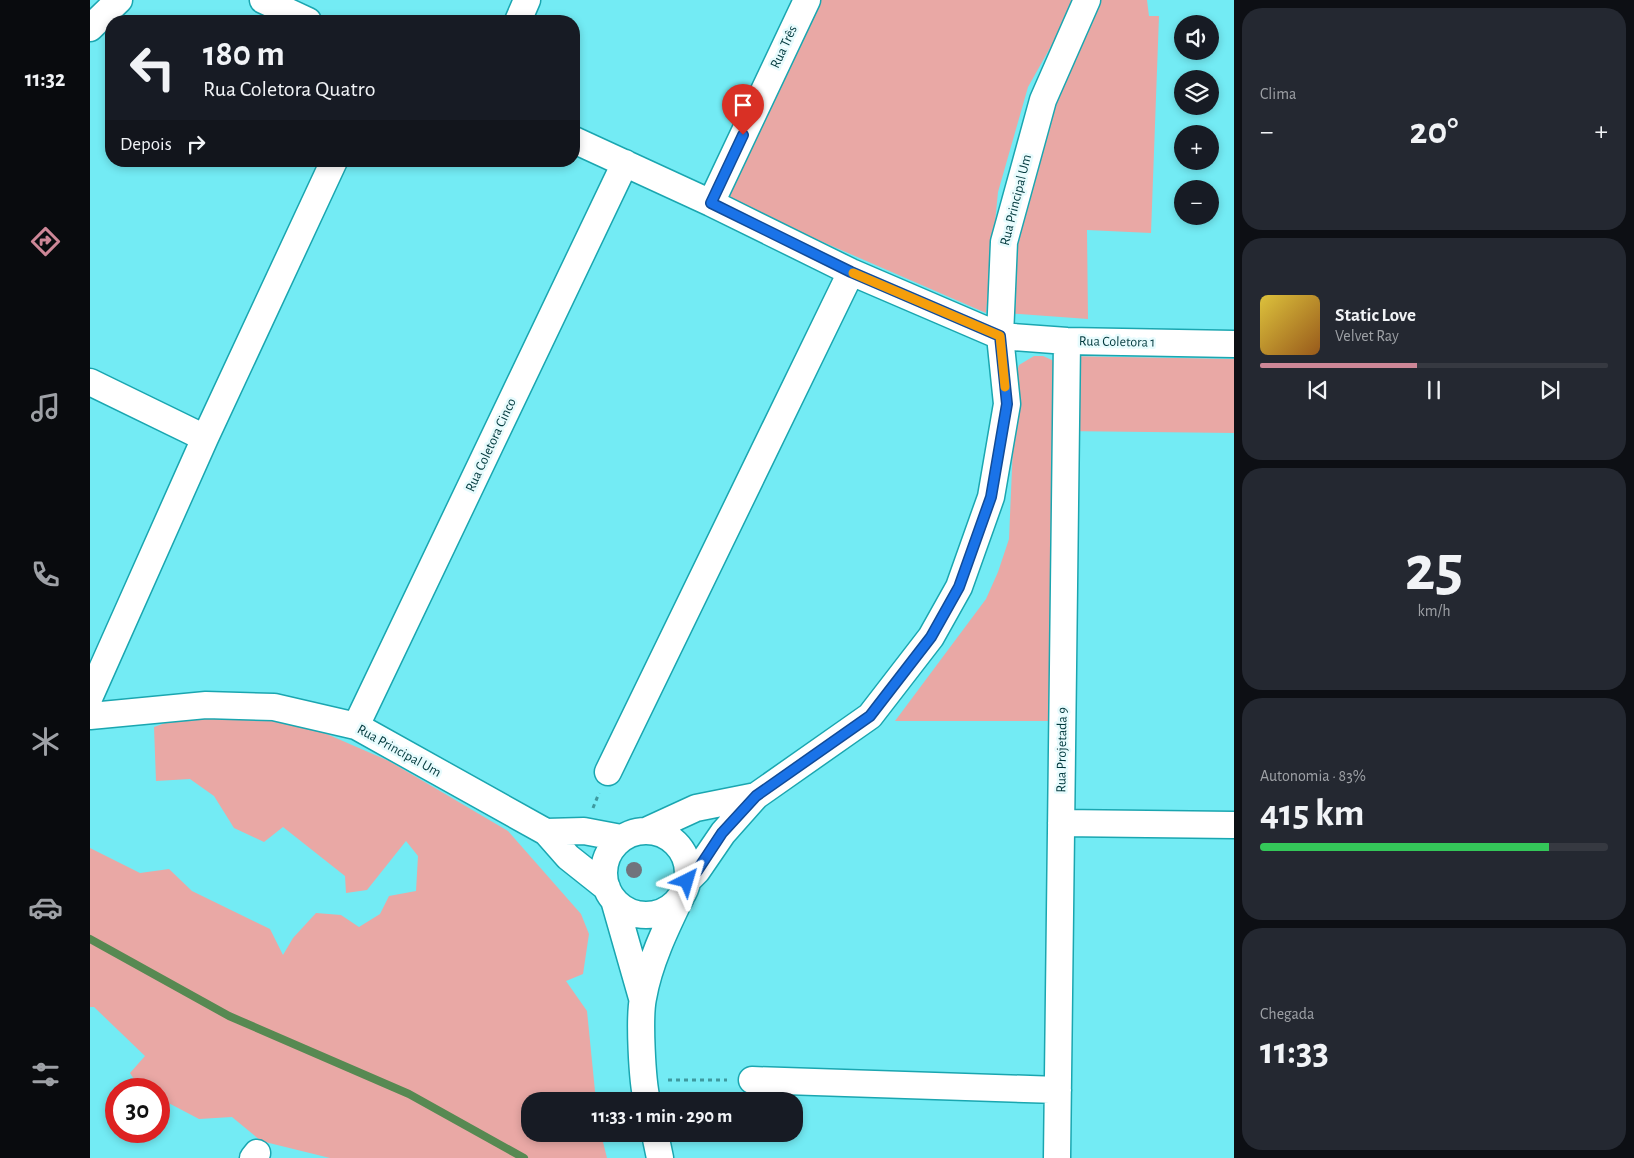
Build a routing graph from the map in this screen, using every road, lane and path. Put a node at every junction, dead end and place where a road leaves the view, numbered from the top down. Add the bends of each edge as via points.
1 (119, 0) edge
2 (263, 0) edge
3 (528, 0) edge
4 (807, 0) edge
5 (1087, 0) edge
6 (295, 15) edge
7 (521, 15) edge
8 (90, 28) edge
9 (580, 143) edge
10 (625, 163) junction
11 (331, 167) edge
12 (711, 203) junction
13 (851, 272) junction
14 (1000, 336) junction
15 (1067, 342) junction
16 (1234, 344) edge
17 (90, 382) edge
18 (204, 438) junction
19 (90, 696) edge
20 (90, 716) edge
21 (356, 726) junction
22 (608, 772) joint
23 (756, 796) junction
24 (1061, 823) junction
25 (1234, 825) edge
26 (648, 830) junction
27 (546, 832) junction
28 (584, 832) junction
29 (621, 838) junction
30 (685, 887) junction
31 (610, 894) junction
32 (642, 998) junction
33 (752, 1080) joint
34 (1058, 1090) junction
35 (646, 1091) edge
36 (657, 1142) edge
37 (660, 1158) edge
38 (1057, 1158) edge

1 - 8 street
2 - 6 street
3 - 7 street
4 - 12 street, Rua Três
5 - 14 street, Rua Principal Um via 1043,100 1004,242
9 - 10 street, Rua Coletora 1
10 - 12 street, Rua Coletora 1
10 - 21 street, Rua Coletora Cinco
11 - 18 street
12 - 13 street, Rua Coletora 1
13 - 14 street, Rua Coletora 1
13 - 22 street
14 - 15 street, Rua Coletora 1
14 - 23 street, Rua Principal Um via 1007,404 991,497 959,587 931,637 870,716
15 - 16 street, Rua Coletora 1
15 - 24 street, Rua Projetada 9
17 - 18 street
18 - 19 street
20 - 21 street, Rua Principal Um via 206,705 264,707
21 - 27 street, Rua Principal Um
22 - 28 path
23 - 26 street, Rua Principal Um via 696,808
23 - 30 street, Rua Principal Um via 722,833
24 - 25 street
24 - 34 street, Rua Projetada 9
26 - 29 street
26 - 30 street via 674,841 683,853 688,866
27 - 28 street, Rua Principal Um
27 - 31 street, Rua Principal Um via 568,857
28 - 29 street, Rua Principal Um
29 - 31 street via 605,861 604,876
30 - 31 street via 674,904 650,915 624,909
30 - 32 street, Rua Principal Um via 666,928
31 - 32 street
32 - 35 street
33 - 34 street
33 - 35 path
34 - 38 street, Rua Projetada 9
36 - 37 street

